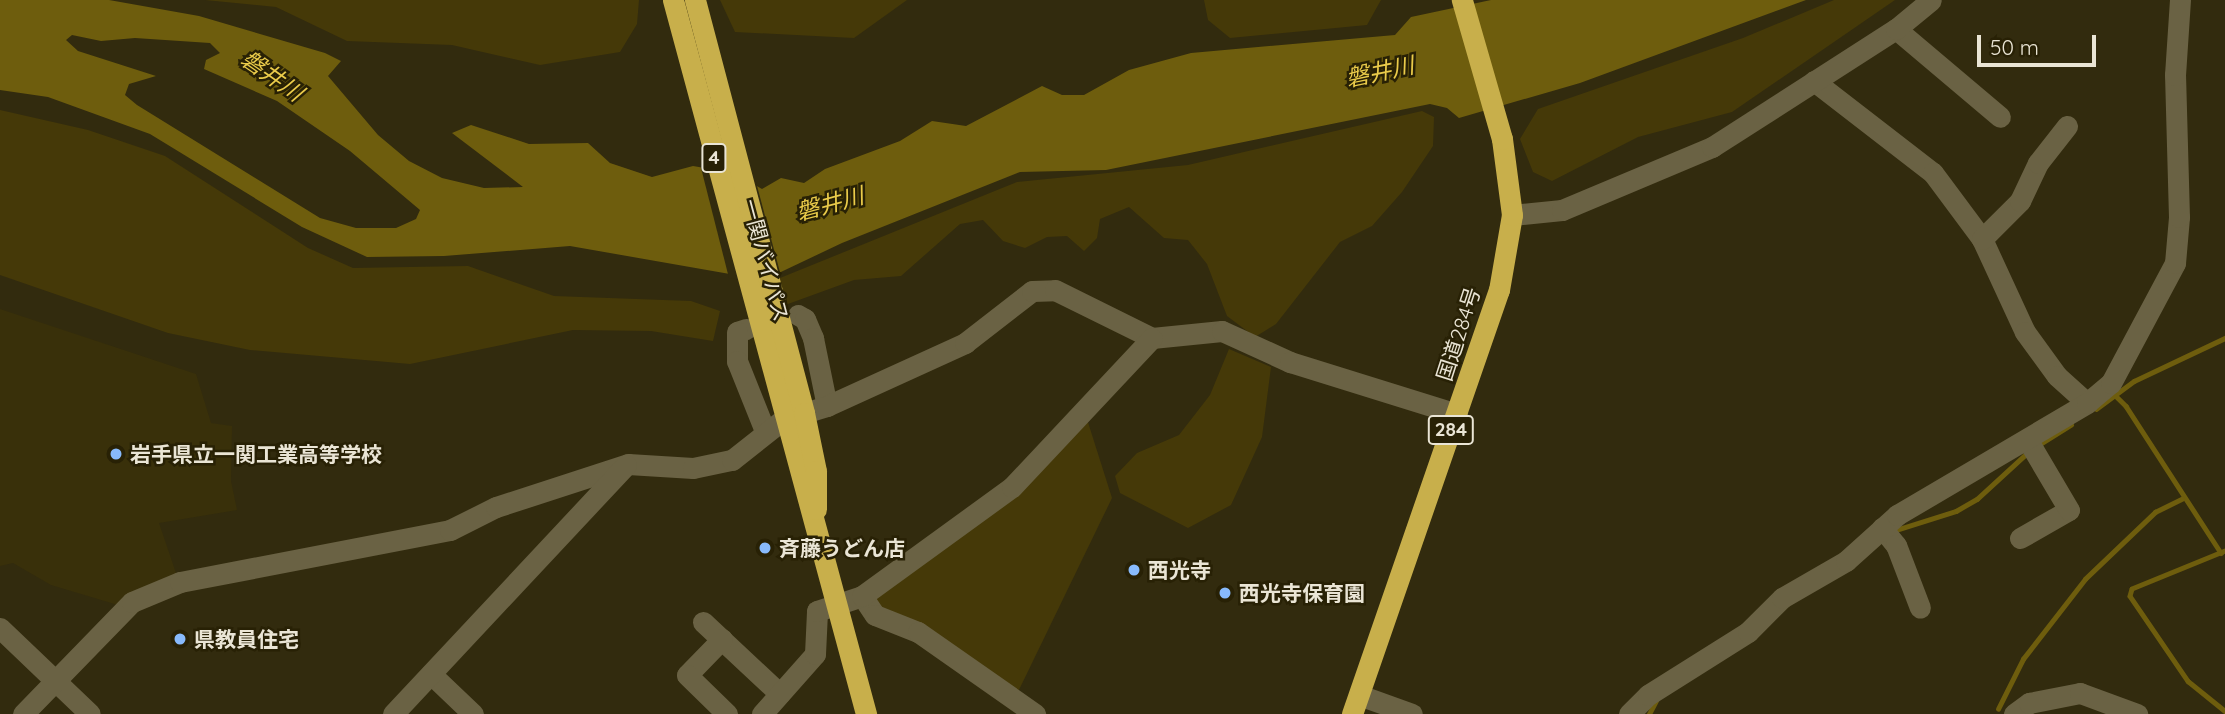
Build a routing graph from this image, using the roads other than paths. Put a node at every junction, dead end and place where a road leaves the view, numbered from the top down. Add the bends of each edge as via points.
1 (673, 0) edge
2 (695, 0) edge
3 (1462, 0) edge
4 (1931, 0) edge
5 (2180, 0) edge
6 (1896, 29) junction
7 (1814, 80) junction
8 (2000, 117) dead end
9 (2067, 126) dead end
10 (1513, 215) junction
11 (1982, 239) junction
12 (798, 315) dead end
13 (751, 322) junction
14 (1153, 338) junction
15 (2087, 404) junction
16 (827, 406) junction
17 (1457, 414) junction
18 (794, 416) junction
19 (765, 431) junction
20 (2027, 439) junction
21 (628, 464) junction
22 (1882, 528) junction
23 (2020, 538) dead end
24 (862, 596) junction
25 (836, 605) junction
26 (1920, 608) dead end
27 (703, 622) dead end
28 (0, 628) edge
29 (722, 639) junction
30 (431, 674) junction
31 (55, 681) junction
32 (2080, 693) junction
33 (780, 694) junction
34 (1355, 705) edge
35 (23, 714) edge
36 (90, 714) edge
37 (393, 714) edge
38 (473, 714) edge
39 (727, 714) edge
40 (762, 714) edge
41 (866, 714) edge
42 (1035, 714) edge
43 (1412, 714) edge
44 (1629, 714) edge
45 (2014, 714) edge
46 (2068, 714) edge
47 (2137, 714) edge

1 - 13 highway, 一関バイパス / 4
2 - 18 highway, 一関バイパス / 4 via 777,311
3 - 10 highway, 国道284号 / 284 via 1502,138
4 - 6 street
5 - 15 street via 2175,75 2179,217 2175,263 2111,383
6 - 7 street
6 - 8 street
7 - 10 street via 1712,147 1562,210
7 - 11 street via 1933,173
9 - 11 street via 2038,163 2020,201
10 - 17 highway, 国道284号 / 284 via 1499,290
11 - 15 street via 2025,332 2057,376
12 - 16 street via 805,319 813,338
13 - 18 highway, 一関バイパス / 4
13 - 19 street via 737,332 737,361
14 - 16 street via 1044,289 1032,291 965,342
14 - 17 street via 1222,331 1290,362
14 - 24 street via 1012,487
15 - 20 street
16 - 18 street
17 - 34 highway, 国道284号 / 284
18 - 19 street
18 - 25 highway, 一関バイパス / 4 via 815,532
19 - 21 street via 732,460 712,466
20 - 22 street
20 - 23 street via 2070,510
21 - 30 street
21 - 31 street via 496,507 450,530 180,582 132,602
22 - 26 street via 1896,545
22 - 44 street via 1846,561 1782,598 1748,632 1648,695
24 - 25 street
24 - 42 street via 875,615 918,632
25 - 33 street via 817,611 815,654
25 - 41 highway, 一関バイパス / 4
27 - 29 street
28 - 31 street
29 - 33 street
29 - 39 street via 688,675
30 - 37 street
30 - 38 street
31 - 35 street
31 - 36 street
32 - 45 street via 2029,703
32 - 46 street
32 - 47 street
33 - 40 street
34 - 43 street

